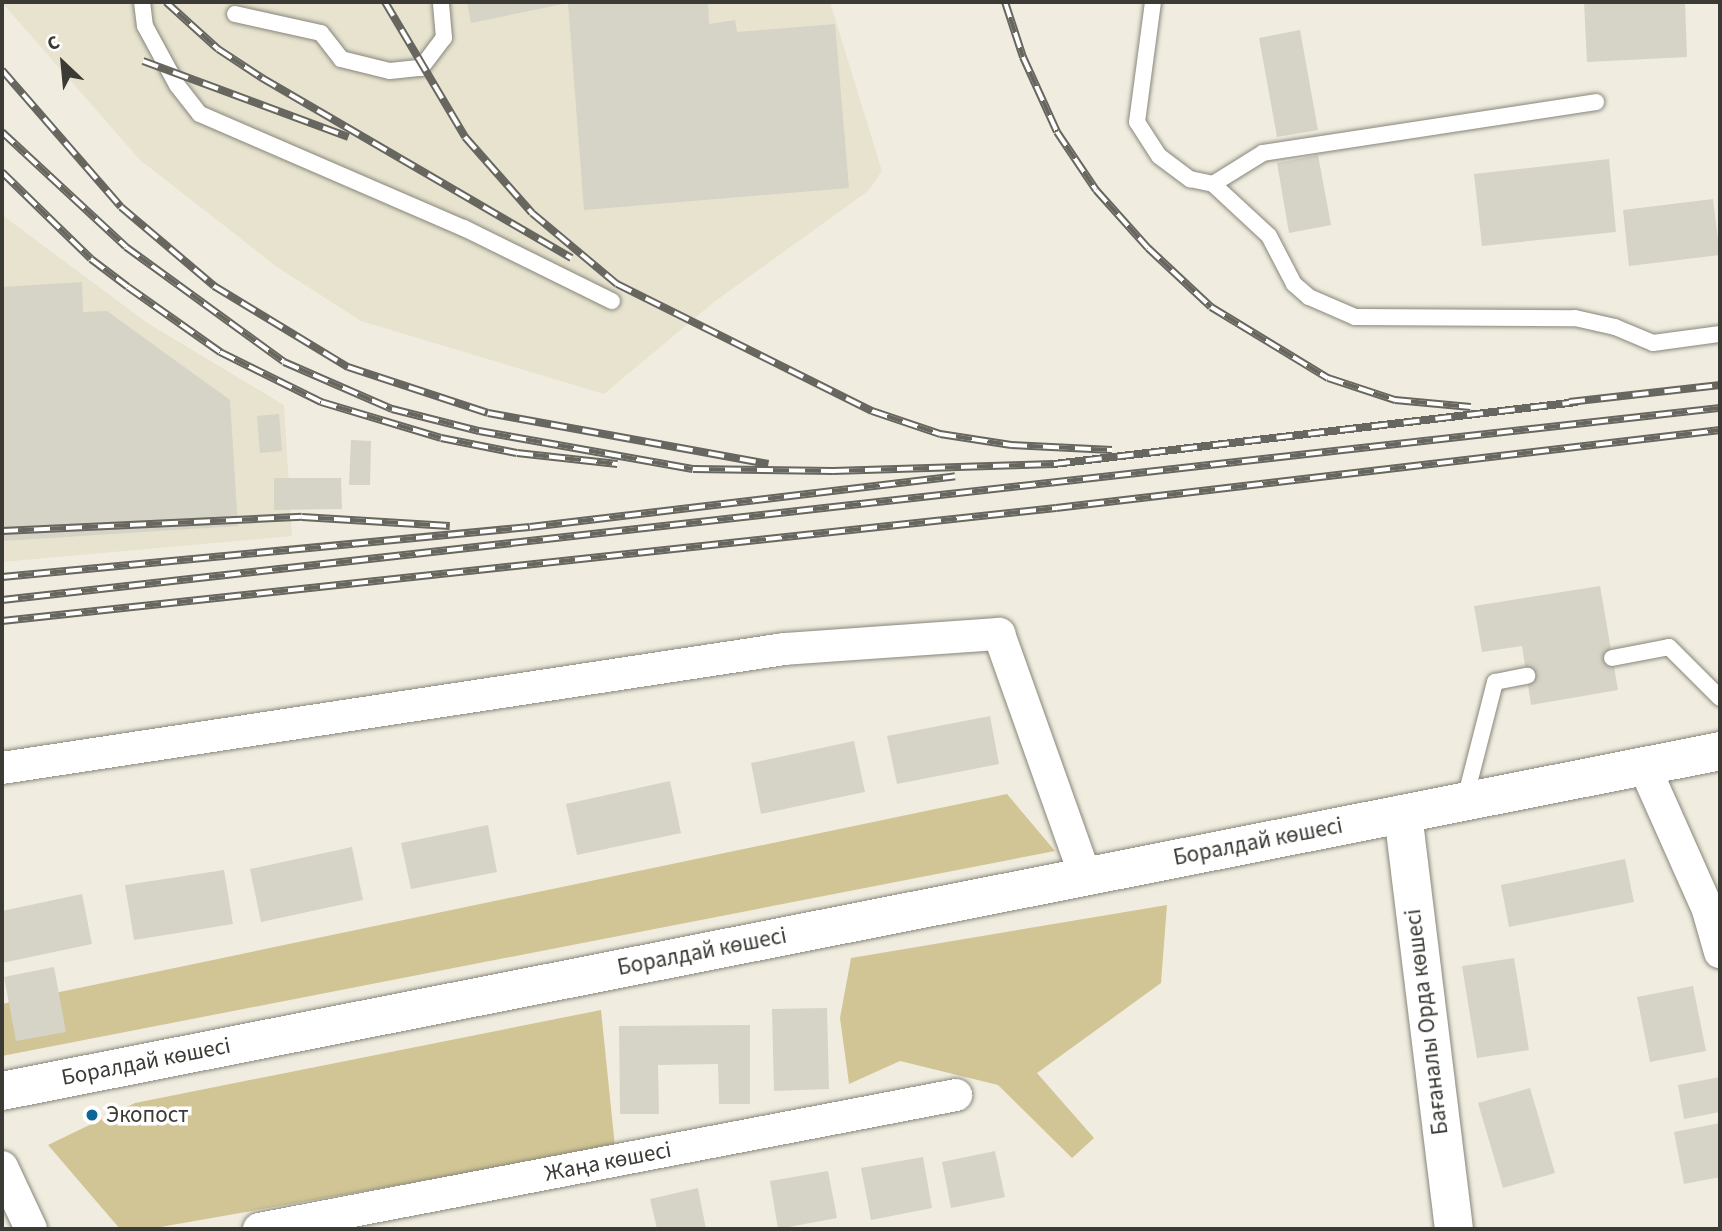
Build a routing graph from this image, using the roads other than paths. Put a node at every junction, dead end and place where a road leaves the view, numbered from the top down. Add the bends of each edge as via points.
1 (142, 2) edge
2 (441, 2) edge
3 (1153, 2) edge
4 (235, 14) dead end
5 (1596, 102) dead end
6 (1213, 184) junction
7 (612, 301) dead end
8 (1720, 334) edge
9 (1612, 658) dead end
10 (1527, 676) dead end
11 (1720, 698) edge
12 (1720, 751) edge
13 (1644, 766) junction
14 (2, 768) edge
15 (1465, 801) junction
16 (1403, 814) junction
17 (1084, 876) junction
18 (1720, 952) edge
19 (2, 1091) edge
20 (956, 1095) dead end
21 (2, 1167) edge
22 (31, 1229) edge
23 (259, 1229) edge
24 (1454, 1229) edge

1 - 7 lane via 145,26 177,85 200,114 464,228
2 - 4 lane via 444,38 421,68 390,72 341,59 321,33
3 - 6 lane via 1137,122 1159,156 1190,179
5 - 6 lane via 1263,153
6 - 8 lane via 1269,236 1294,284 1310,297 1355,317 1575,318 1615,327 1653,343
9 - 11 lane via 1669,647
10 - 15 lane via 1495,682
12 - 13 main road
13 - 15 main road
13 - 18 street via 1708,910
14 - 17 street via 784,649 999,634
15 - 16 main road, Боралдай көшесі
16 - 17 main road, Боралдай көшесі
16 - 24 main road, Бағаналы Орда көшесі
17 - 19 main road, Боралдай көшесі
20 - 23 street, Жаңа көшесі
21 - 22 street

